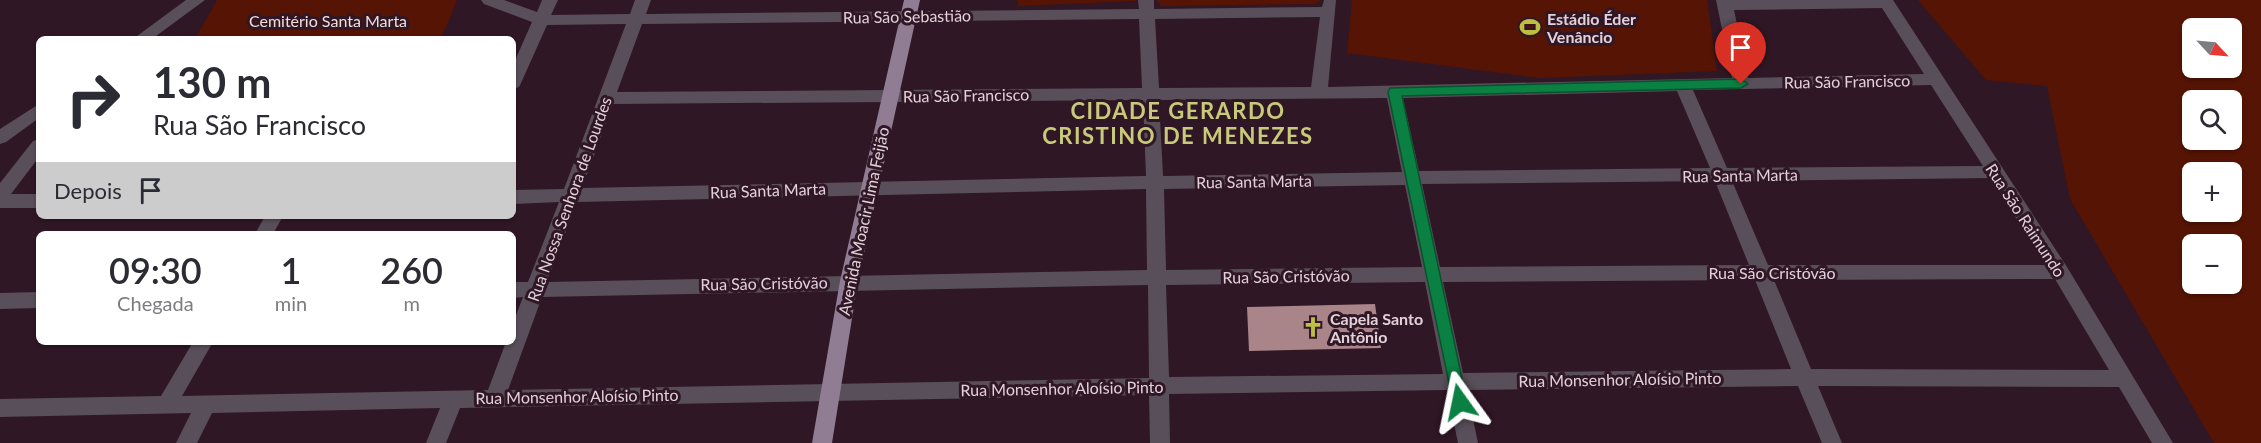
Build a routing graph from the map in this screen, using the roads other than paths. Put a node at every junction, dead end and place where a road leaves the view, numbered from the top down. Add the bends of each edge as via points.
1 (197, 0) edge
2 (489, 0) edge
3 (550, 0) edge
4 (643, 0) edge
5 (1886, 2) edge
6 (1725, 3) edge
7 (1330, 6) edge
8 (1147, 7) edge
9 (910, 8) edge
10 (542, 20) junction
11 (636, 20) junction
12 (145, 36) edge
13 (516, 76) edge
14 (1936, 79) junction
15 (1741, 84) junction
16 (1683, 86) junction
17 (1319, 91) junction
18 (1395, 92) junction
19 (1150, 93) junction
20 (889, 96) junction
21 (607, 98) junction
22 (36, 112) edge
23 (0, 138) edge
24 (36, 149) edge
25 (1995, 172) junction
26 (1722, 175) junction
27 (1413, 178) junction
28 (1155, 183) junction
29 (869, 187) junction
30 (0, 196) edge
31 (570, 196) junction
32 (516, 197) edge
33 (0, 201) edge
34 (36, 201) edge
35 (1759, 272) junction
36 (2060, 272) junction
37 (1434, 275) junction
38 (1156, 278) junction
39 (849, 281) junction
40 (535, 289) junction
41 (516, 290) edge
42 (36, 300) edge
43 (0, 301) edge
44 (516, 341) edge
45 (201, 345) edge
46 (514, 345) edge
47 (1804, 377) junction
48 (2125, 380) junction
49 (1455, 382) junction
50 (1158, 386) junction
51 (831, 392) junction
52 (495, 398) junction
53 (454, 399) junction
54 (207, 403) junction
55 (167, 404) junction
56 (0, 408) edge
57 (186, 443) edge
58 (436, 443) edge
59 (822, 443) edge
60 (1160, 443) edge
61 (1468, 443) edge
62 (1832, 443) edge
63 (2163, 443) edge

1 - 12 street
2 - 10 street, Rua São Sebastião
3 - 10 street
4 - 11 street, Rua Nossa Senhora de Lourdes
5 - 6 street
5 - 14 street, Rua São Raimundo
6 - 15 street
7 - 8 street, Rua São Sebastião
7 - 17 street
8 - 9 street, Rua São Sebastião
8 - 19 street
9 - 11 street, Rua São Sebastião
9 - 20 main road, Avenida Moacir Lima Feijão
10 - 11 street, Rua São Sebastião
10 - 13 street
11 - 21 street, Rua Nossa Senhora de Lourdes
14 - 15 street, Rua São Francisco
14 - 25 street, Rua São Raimundo
15 - 16 street, Rua São Francisco
16 - 18 street, Rua São Francisco
16 - 26 street
17 - 18 street, Rua São Francisco
17 - 19 street, Rua São Francisco
18 - 27 street
19 - 20 street, Rua São Francisco
19 - 28 street
20 - 21 street, Rua São Francisco
20 - 29 main road, Avenida Moacir Lima Feijão
21 - 31 street, Rua Nossa Senhora de Lourdes
22 - 23 street
24 - 30 street
25 - 26 street, Rua Santa Marta
25 - 36 street, Rua São Raimundo
26 - 27 street, Rua Santa Marta
26 - 35 street
27 - 28 street, Rua Santa Marta
27 - 37 street
28 - 29 street, Rua Santa Marta
28 - 38 street
29 - 31 street, Rua Santa Marta
29 - 39 main road, Avenida Moacir Lima Feijão
31 - 32 street, Rua Santa Marta
31 - 40 street, Rua Nossa Senhora de Lourdes
33 - 34 street
35 - 36 street, Rua São Cristóvão
35 - 37 street, Rua São Cristóvão
35 - 47 street
36 - 48 street, Rua São Raimundo
37 - 38 street, Rua São Cristóvão
37 - 49 street
38 - 39 street, Rua São Cristóvão
38 - 50 street
39 - 40 street, Rua São Cristóvão
39 - 51 main road, Avenida Moacir Lima Feijão
40 - 41 street, Rua São Cristóvão
40 - 44 street, Rua Nossa Senhora de Lourdes
42 - 43 street
45 - 55 street
46 - 52 street, Rua Nossa Senhora de Lourdes
47 - 48 street, Rua Monsenhor Aloísio Pinto
47 - 49 street, Rua Monsenhor Aloísio Pinto
47 - 62 street
48 - 63 street, Rua São Raimundo
49 - 50 street, Rua Monsenhor Aloísio Pinto
49 - 61 street
50 - 51 street, Rua Monsenhor Aloísio Pinto
50 - 60 street
51 - 52 street, Rua Monsenhor Aloísio Pinto
51 - 59 main road, Avenida Moacir Lima Feijão
52 - 53 street, Rua Monsenhor Aloísio Pinto
53 - 54 street, Rua Monsenhor Aloísio Pinto
53 - 58 street
54 - 55 street, Rua Monsenhor Aloísio Pinto
54 - 57 street
55 - 56 street, Rua Monsenhor Aloísio Pinto

